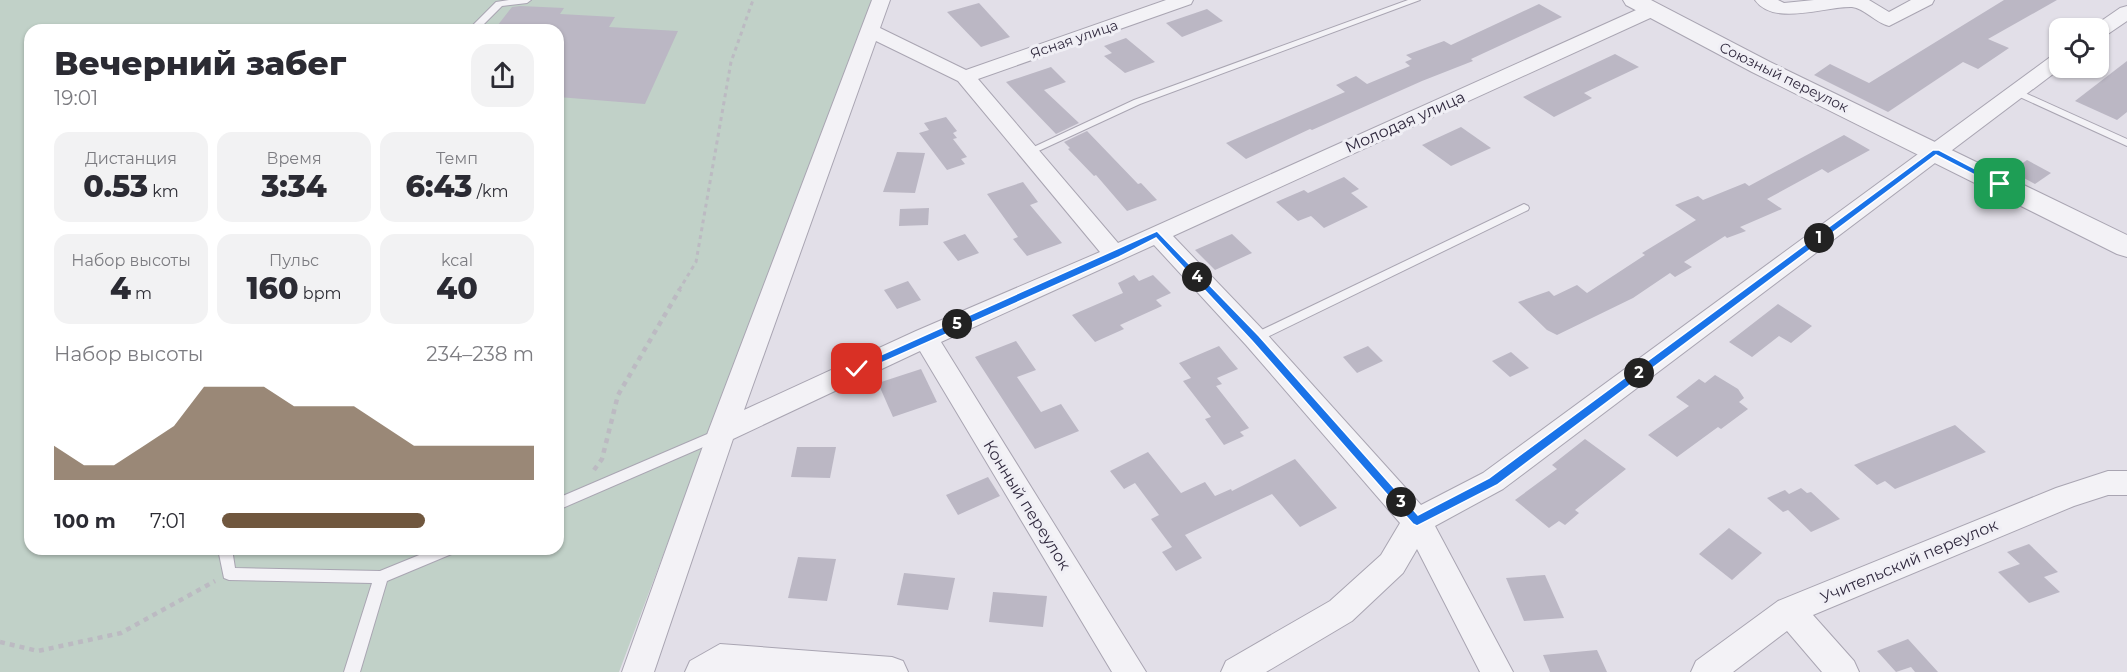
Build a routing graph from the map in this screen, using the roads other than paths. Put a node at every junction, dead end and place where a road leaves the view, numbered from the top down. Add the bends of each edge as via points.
1 (527, 0) edge
2 (881, 0) edge
3 (1184, 0) edge
4 (1416, 0) edge
5 (1764, 0) edge
6 (1925, 0) edge
7 (1643, 5) edge
8 (2127, 12) edge
9 (479, 24) edge
10 (2109, 24) edge
11 (869, 30) junction
12 (2049, 66) edge
13 (965, 77) junction
14 (2014, 90) junction
15 (2127, 143) edge
16 (1028, 152) junction
17 (1936, 152) junction
18 (1524, 208) dead end
19 (1157, 234) junction
20 (2127, 248) edge
21 (1115, 255) junction
22 (925, 338) junction
23 (1255, 338) junction
24 (722, 432) junction
25 (2127, 483) edge
26 (564, 502) edge
27 (1417, 521) junction
28 (226, 555) edge
29 (434, 555) edge
30 (381, 577) junction
31 (1789, 611) junction
32 (352, 672) edge
33 (638, 672) edge
34 (701, 672) edge
35 (892, 672) edge
36 (1130, 672) edge
37 (1237, 672) edge
38 (1497, 672) edge
39 (1707, 672) edge
40 (1843, 672) edge

1 - 9 lane via 499,4
2 - 11 street
3 - 13 street, Ясная улица
4 - 16 lane via 1137,102
5 - 6 street via 1781,9 1858,1 1889,20
7 - 17 street, Союзный переулок
7 - 19 street, Молодая улица
8 - 10 street
11 - 13 street
11 - 24 street
12 - 14 street
13 - 16 street
14 - 15 lane
14 - 17 street
16 - 21 street
17 - 20 street, Союзный переулок
17 - 27 street via 1493,482
18 - 23 lane
19 - 21 street, Молодая улица
19 - 23 street
21 - 22 street, Молодая улица
22 - 24 street, Молодая улица
22 - 36 street, Конный переулок
23 - 27 street
24 - 26 lane
24 - 33 street
25 - 31 street, Учительский переулок via 2108,483 2066,496
27 - 37 street via 1392,564 1341,611
27 - 38 street
28 - 30 lane via 229,574
29 - 30 lane
30 - 32 lane
31 - 39 street, Учительский переулок
31 - 40 street
34 - 35 street via 720,659

